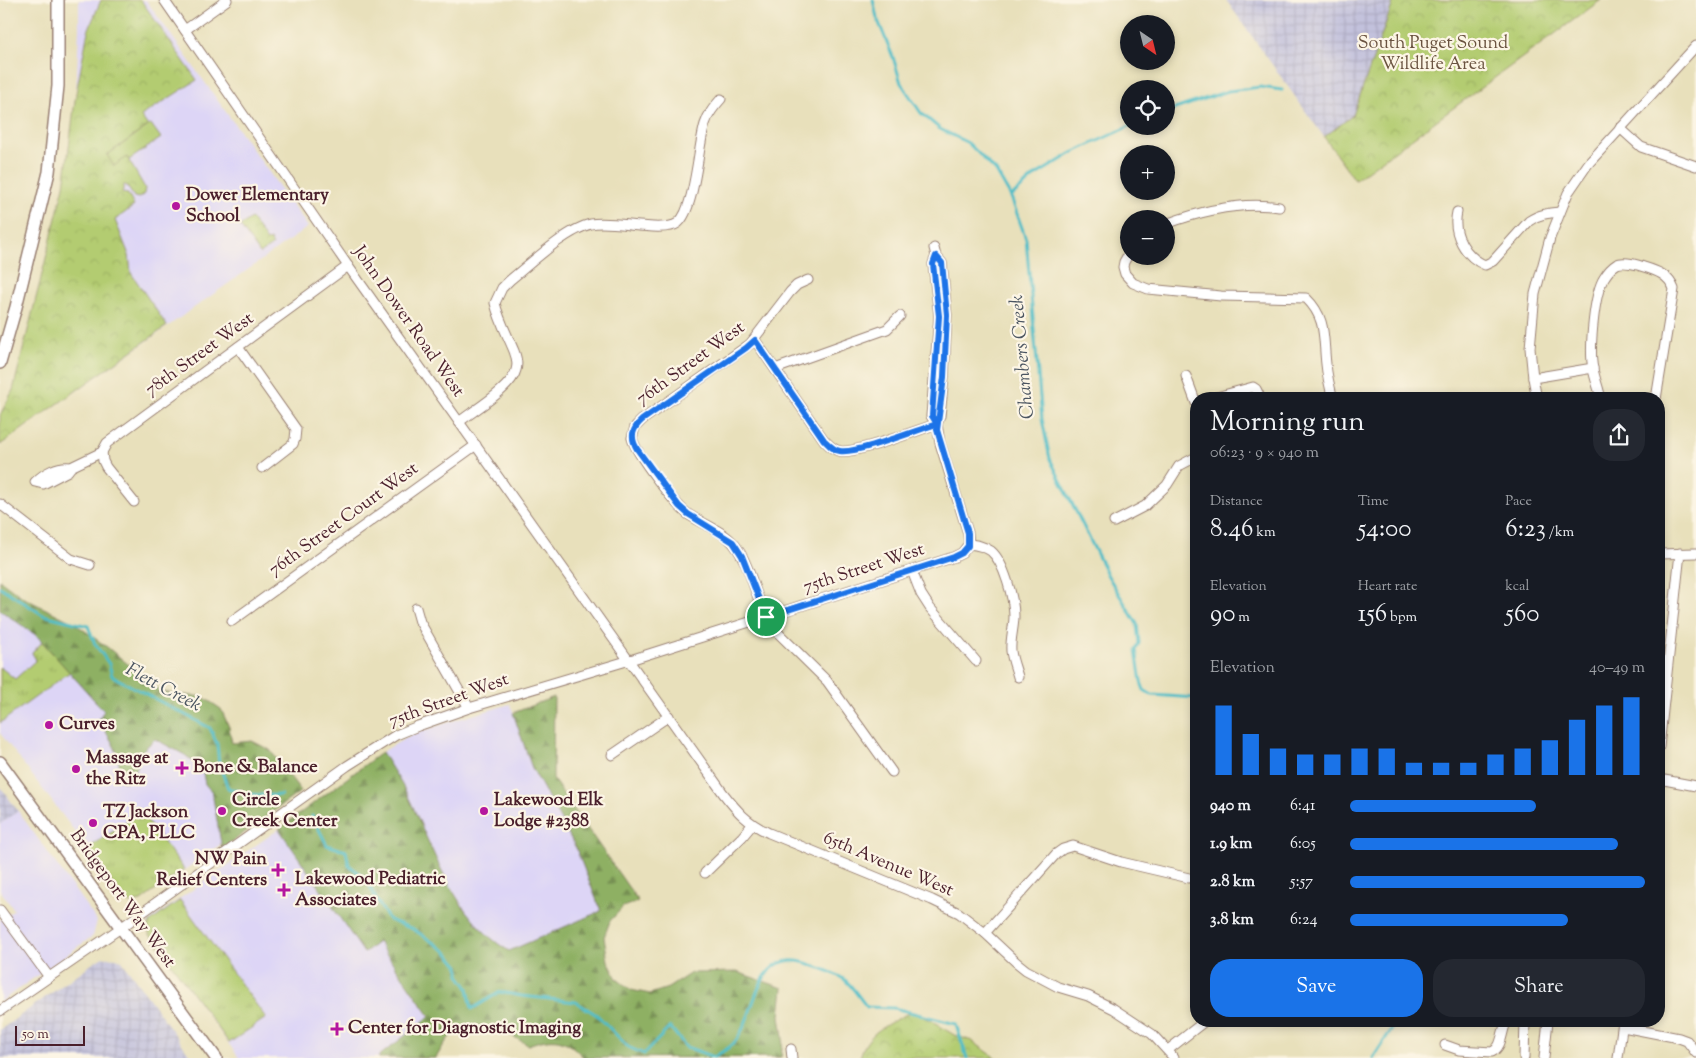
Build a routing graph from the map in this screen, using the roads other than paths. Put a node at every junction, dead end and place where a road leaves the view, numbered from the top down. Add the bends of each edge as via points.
1 (58, 0) edge
2 (164, 0) edge
3 (227, 0) edge
4 (185, 30) junction
5 (1696, 46) edge
6 (721, 98) dead end
7 (1620, 128) junction
8 (1696, 166) edge
9 (1279, 207) dead end
10 (1457, 212) dead end
11 (1560, 212) junction
12 (1175, 221) edge
13 (935, 252) dead end
14 (1123, 265) edge
15 (348, 266) junction
16 (808, 280) dead end
17 (900, 316) dead end
18 (755, 340) junction
19 (238, 347) junction
20 (0, 363) edge
21 (775, 368) junction
22 (1593, 368) junction
23 (1186, 376) dead end
24 (1533, 378) junction
25 (1192, 392) edge
26 (1235, 392) edge
27 (1258, 392) edge
28 (1332, 392) edge
29 (1536, 392) edge
30 (1599, 392) edge
31 (1657, 392) edge
32 (459, 422) junction
33 (937, 424) junction
34 (476, 445) junction
35 (102, 452) junction
36 (1190, 460) edge
37 (71, 467) dead end
38 (262, 468) dead end
39 (134, 502) dead end
40 (0, 504) edge
41 (1114, 522) dead end
42 (969, 544) junction
43 (1680, 553) junction
44 (1696, 553) edge
45 (1665, 554) edge
46 (90, 565) dead end
47 (912, 571) junction
48 (416, 608) dead end
49 (766, 617) junction
50 (232, 621) dead end
51 (630, 660) junction
52 (976, 661) dead end
53 (1018, 677) dead end
54 (1665, 692) edge
55 (469, 708) junction
56 (668, 716) junction
57 (612, 755) dead end
58 (0, 762) edge
59 (892, 772) dead end
60 (1665, 780) edge
61 (1696, 786) edge
62 (752, 824) junction
63 (706, 872) dead end
64 (1189, 878) dead end
65 (0, 910) edge
66 (122, 927) junction
67 (985, 933) junction
68 (49, 977) junction
69 (0, 1011) edge
70 (1197, 1027) edge
71 (1504, 1027) edge
72 (1524, 1027) edge
73 (1547, 1027) edge
74 (1623, 1027) edge
75 (1635, 1027) edge
76 (1445, 1045) dead end
77 (1168, 1050) junction
78 (1696, 1053) edge
79 (216, 1058) edge
80 (1174, 1058) edge
81 (1524, 1058) edge
82 (1544, 1058) edge
83 (1618, 1058) edge

1 - 20 main road via 58,86 49,172
2 - 4 street, John Dower Road West
3 - 4 street
4 - 15 street, John Dower Road West
5 - 7 street
6 - 32 street via 705,122 684,217 665,226 588,224 566,236 502,288 495,303 514,352 516,372 511,381
7 - 8 street via 1641,147
7 - 11 street via 1588,164 1568,193
9 - 12 street via 1218,209
10 - 11 street via 1458,238 1485,265 1493,261 1536,216
11 - 24 street via 1535,294 1530,348
13 - 33 street via 933,264 939,316 932,416
14 - 28 street via 1125,274 1133,283 1148,289 1220,296 1306,298 1321,320
15 - 19 street, 78th Street West
15 - 32 street, John Dower Road West
16 - 18 street, 76th Street West via 790,292
17 - 21 street via 887,328
18 - 21 street
18 - 49 street, 76th Street West via 642,420 633,431 633,441 679,506 733,542 742,556
19 - 35 street, 78th Street West via 107,443
19 - 38 street via 296,429 293,444
21 - 33 street via 824,440 836,450 862,448
22 - 24 street
22 - 30 street
22 - 31 street via 1592,337 1596,302 1603,279 1618,264 1642,266 1662,273 1672,284 1674,296
23 - 25 street
24 - 29 street
26 - 27 street via 1253,387
32 - 34 street, John Dower Road West
33 - 42 street
34 - 50 street, 76th Street Court West
34 - 51 street, John Dower Road West
35 - 37 street, 78th Street West
35 - 39 street via 106,466
36 - 41 street via 1179,466 1167,485 1145,506
40 - 46 street via 71,559
42 - 47 street, 75th Street West via 956,556
42 - 53 street via 990,551 1003,572 1013,602 1011,651
43 - 44 street
43 - 45 street
43 - 54 street
47 - 49 street, 75th Street West
47 - 52 street via 930,608
48 - 55 street via 420,622
49 - 51 street, 75th Street West
49 - 59 street via 776,633 831,686
51 - 55 street, 75th Street West
51 - 56 street, 65th Avenue West
55 - 66 street, 75th Street West via 405,731 362,756
56 - 57 street
56 - 62 street, 65th Avenue West via 732,806
58 - 66 main road, Bridgeport Way West
60 - 61 street
62 - 63 street
62 - 67 street, 65th Avenue West via 769,834 932,900
64 - 67 street via 1066,847
65 - 68 street
66 - 68 street, 75th Street West
66 - 79 main road, Bridgeport Way West
67 - 77 street, 65th Avenue West via 1026,970 1114,1009 1152,1034
68 - 69 street, 75th Street West
70 - 77 street
71 - 76 street via 1498,1046 1492,1052 1459,1050
72 - 81 street
73 - 82 street
74 - 83 street
75 - 78 street via 1687,1041
77 - 80 street, 65th Avenue West

